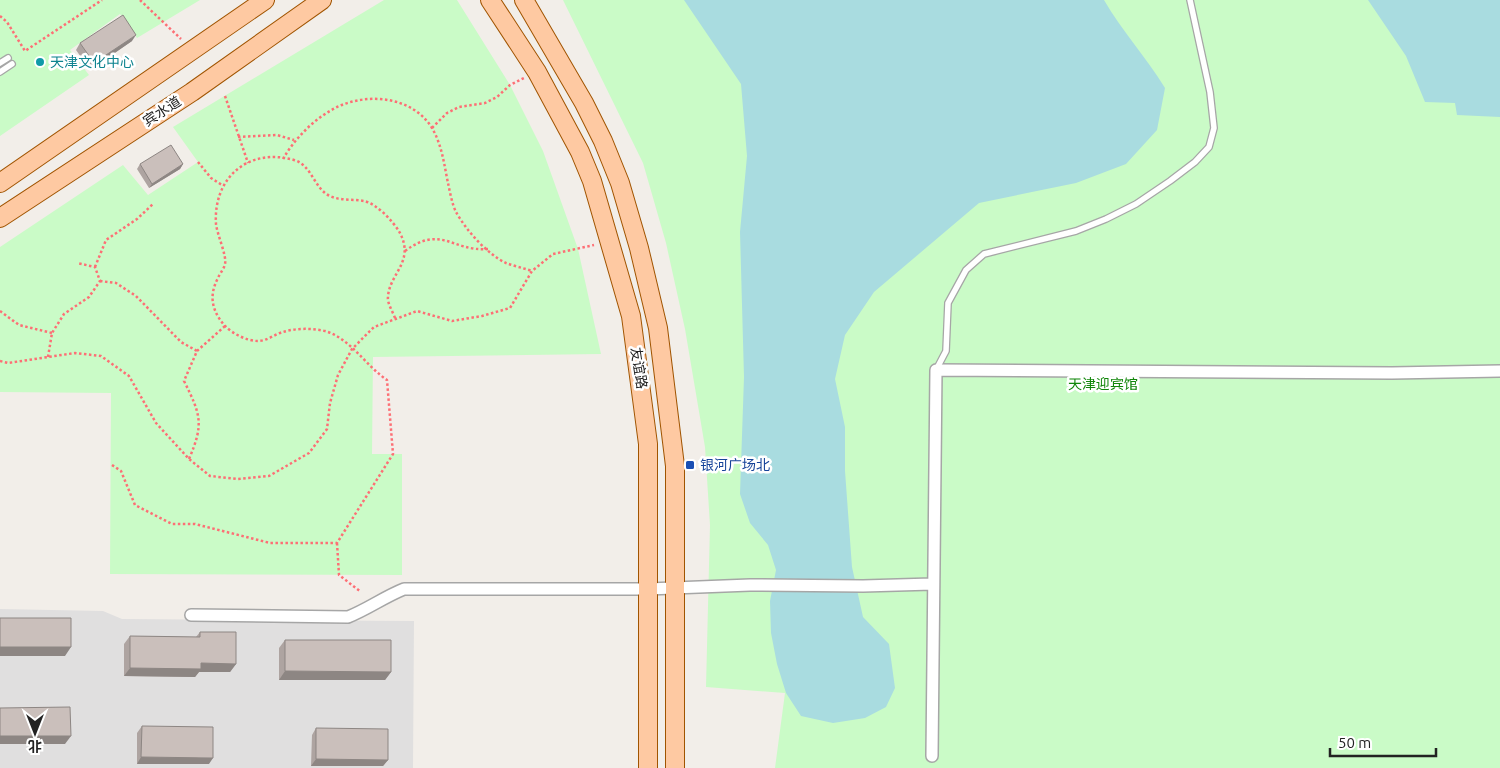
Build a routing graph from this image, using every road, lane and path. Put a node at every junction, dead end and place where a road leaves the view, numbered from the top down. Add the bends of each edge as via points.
1 (102, 0) edge
2 (140, 0) edge
3 (265, 0) edge
4 (322, 0) edge
5 (490, 0) edge
6 (524, 0) edge
7 (1190, 0) edge
8 (0, 16) edge
9 (193, 50) junction
10 (8, 58) dead end
11 (0, 64) edge
12 (12, 64) dead end
13 (0, 72) edge
14 (537, 72) junction
15 (225, 96) dead end
16 (432, 128) junction
17 (238, 137) junction
18 (294, 140) junction
19 (282, 158) junction
20 (198, 162) dead end
21 (248, 162) junction
22 (0, 184) edge
23 (222, 185) junction
24 (153, 204) dead end
25 (0, 218) edge
26 (610, 242) junction
27 (488, 250) junction
28 (404, 251) junction
29 (77, 263) dead end
30 (94, 267) junction
31 (532, 271) junction
32 (100, 281) junction
33 (0, 311) edge
34 (395, 318) junction
35 (225, 326) junction
36 (52, 333) junction
37 (352, 349) junction
38 (197, 351) junction
39 (48, 357) junction
40 (0, 361) edge
41 (936, 370) junction
42 (1500, 370) edge
43 (189, 459) junction
44 (112, 465) dead end
45 (337, 543) junction
46 (932, 584) junction
47 (676, 588) junction
48 (648, 589) junction
49 (361, 592) dead end
50 (191, 616) dead end
51 (932, 756) dead end
52 (648, 768) edge
53 (676, 768) edge

1 - 8 path via 25,50
2 - 9 path
3 - 9 main road
4 - 25 main road, 宾水道 via 192,92
5 - 14 main road, 友谊路
6 - 47 main road, 友谊路 via 603,141 620,183 639,248 658,328 671,423 675,466
7 - 41 lane via 1210,92 1214,128 1209,147 1170,181 1106,219 1076,231 984,254 966,270 948,304 946,351
9 - 22 main road
10 - 11 lane
12 - 13 lane
14 - 16 path via 510,85 497,98 453,110
14 - 26 main road, 友谊路 via 580,152
15 - 17 path
16 - 18 path via 418,112 396,100 367,99 338,107
16 - 27 path via 441,150 456,211
17 - 18 path via 277,135
17 - 21 path
18 - 19 path
19 - 21 path via 260,158
19 - 28 path via 295,160 308,168 329,196 366,201 386,215 400,234
20 - 23 path via 211,178
21 - 23 path via 234,171
23 - 35 path via 216,225 226,264 211,294 213,309
24 - 30 path via 106,240
26 - 31 path via 553,254
26 - 48 main road, 友谊路 via 631,316 644,401 648,444
27 - 28 path via 477,250 438,238 417,242
27 - 31 path via 505,262
28 - 34 path via 402,267 387,298
29 - 30 path
30 - 32 path
31 - 34 path via 510,308 452,321 417,311
32 - 36 path via 89,297 64,314
32 - 38 path via 116,283 136,296 181,342
33 - 36 path via 20,325
34 - 37 path via 374,327
35 - 37 path via 240,337 260,341 290,331 326,332
35 - 38 path
36 - 39 path
37 - 43 path via 338,375 327,429 309,453 269,476 238,480 210,476
37 - 45 path via 373,371 387,380 392,454
38 - 43 path via 184,381 200,422
39 - 40 path via 8,363
39 - 43 path via 75,353 102,356 129,376 156,423
41 - 42 street
41 - 46 street
44 - 45 path via 120,470 135,505 172,524 195,524 270,543
45 - 49 path via 338,575
46 - 47 street
46 - 51 street
47 - 48 street
47 - 53 main road, 友谊路
48 - 50 street via 404,589 348,617
48 - 52 main road, 友谊路

